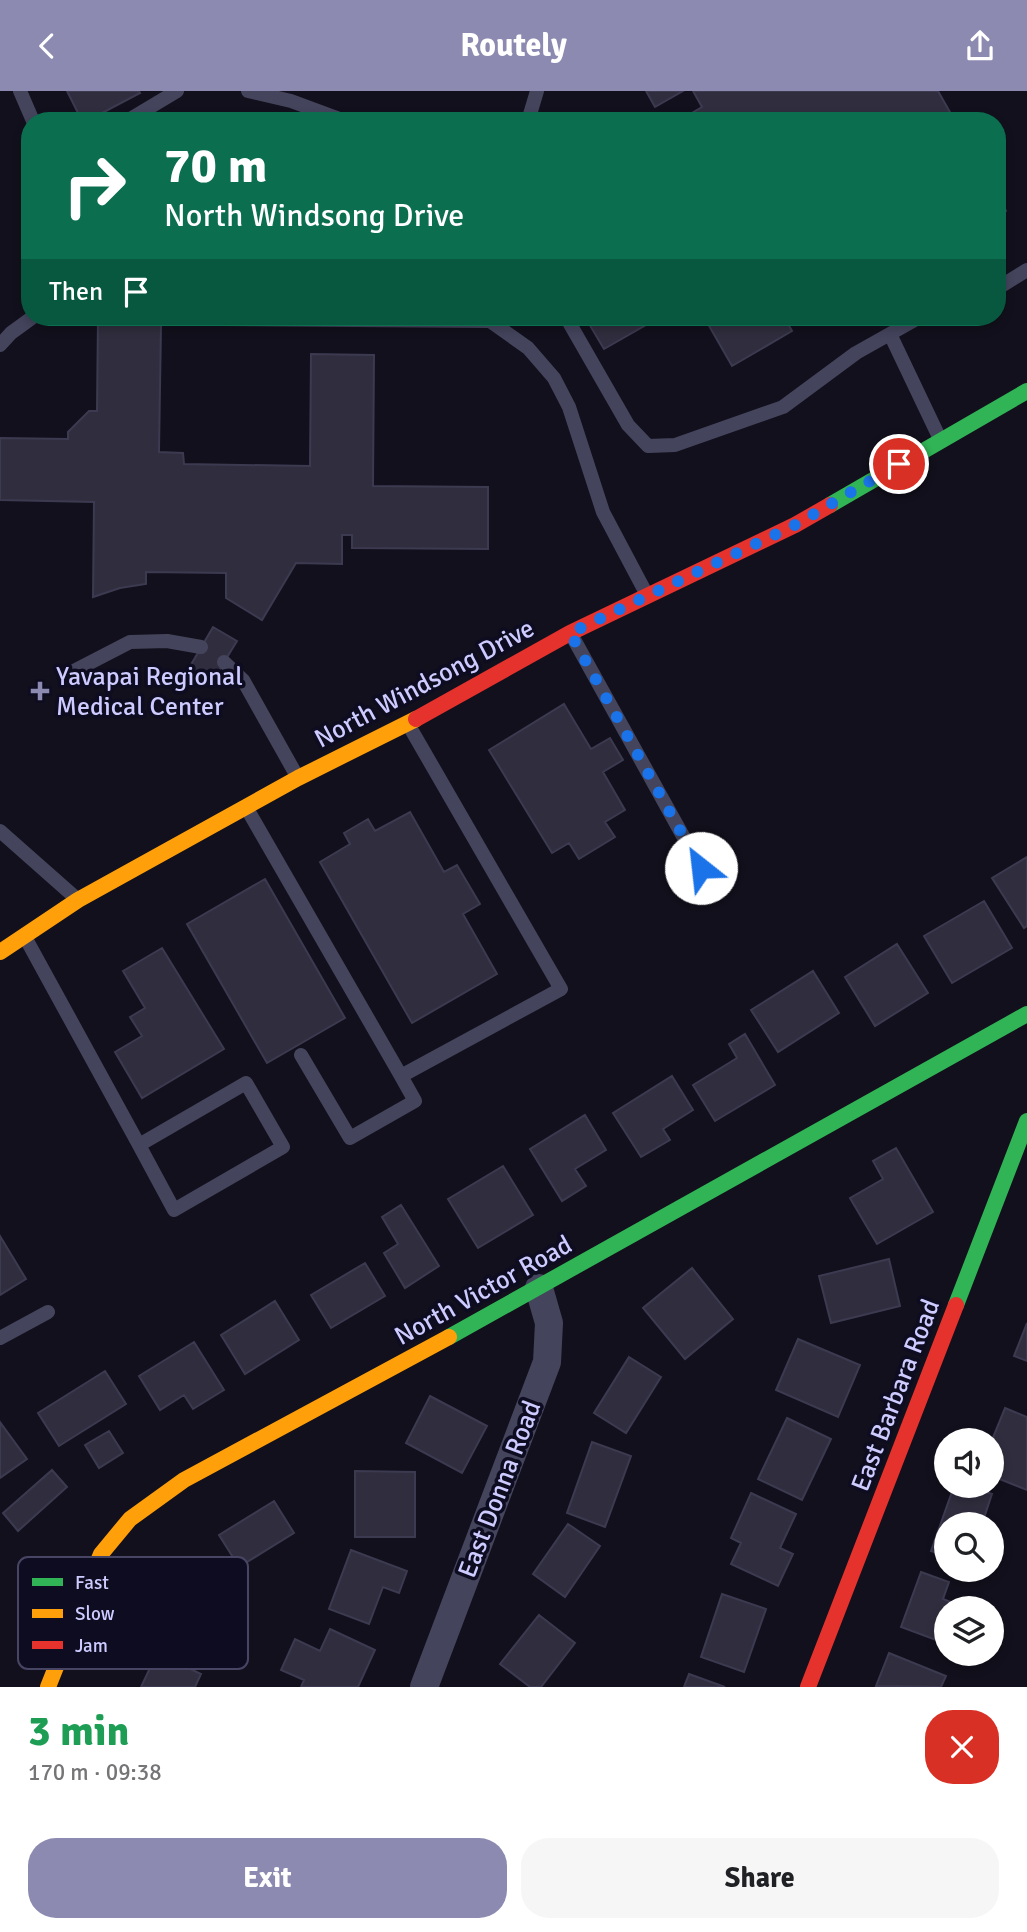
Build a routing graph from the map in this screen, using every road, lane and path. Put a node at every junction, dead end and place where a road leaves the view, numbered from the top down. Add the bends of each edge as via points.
1 (20, 91) edge
2 (177, 91) edge
3 (248, 91) edge
4 (537, 91) edge
5 (29, 112) edge
6 (142, 112) edge
7 (321, 112) edge
8 (530, 112) edge
9 (1027, 270) edge
10 (1006, 283) edge
11 (21, 326) edge
12 (498, 326) edge
13 (571, 326) edge
14 (904, 326) edge
15 (890, 334) junction
16 (0, 345) edge
17 (1027, 391) edge
18 (940, 440) junction
19 (648, 597) junction
20 (570, 633) junction
21 (201, 647) dead end
22 (224, 662) dead end
23 (72, 672) dead end
24 (408, 723) junction
25 (298, 778) junction
26 (246, 807) junction
27 (0, 831) edge
28 (714, 892) dead end
29 (78, 900) junction
30 (24, 936) junction
31 (0, 952) edge
32 (1027, 1014) edge
33 (301, 1055) dead end
34 (401, 1076) junction
35 (1027, 1121) edge
36 (139, 1145) junction
37 (539, 1288) junction
38 (48, 1312) dead end
39 (0, 1338) edge
40 (100, 1557) edge
41 (55, 1669) edge
42 (48, 1687) edge
43 (424, 1687) edge
44 (808, 1687) edge

1 - 5 lane
2 - 6 lane
3 - 7 lane
4 - 8 lane
9 - 10 lane
11 - 16 lane
12 - 19 lane via 528,348 554,377 569,407 603,512
13 - 15 lane via 628,425 648,446 675,445 783,407
14 - 15 lane
15 - 18 lane
17 - 18 street, North Windsong Drive
18 - 19 street, North Windsong Drive via 795,525
19 - 20 street, North Windsong Drive
20 - 24 street, North Windsong Drive
20 - 28 lane
21 - 23 lane via 167,641 130,642
22 - 25 lane via 243,680
24 - 25 street, North Windsong Drive
24 - 34 lane via 561,989
25 - 26 street, North Windsong Drive
26 - 29 street, North Windsong Drive
26 - 34 lane
27 - 29 lane
29 - 30 street, North Windsong Drive
30 - 31 street, North Windsong Drive
30 - 36 lane
32 - 37 street, North Victor Road
33 - 34 lane via 350,1138 415,1101
35 - 44 street, East Barbara Road
36 - 36 lane via 246,1083 284,1147 174,1210
37 - 40 street, North Victor Road via 184,1480 130,1519
37 - 43 street, East Donna Road via 549,1323 547,1362
38 - 39 lane
41 - 42 street, North Victor Road

